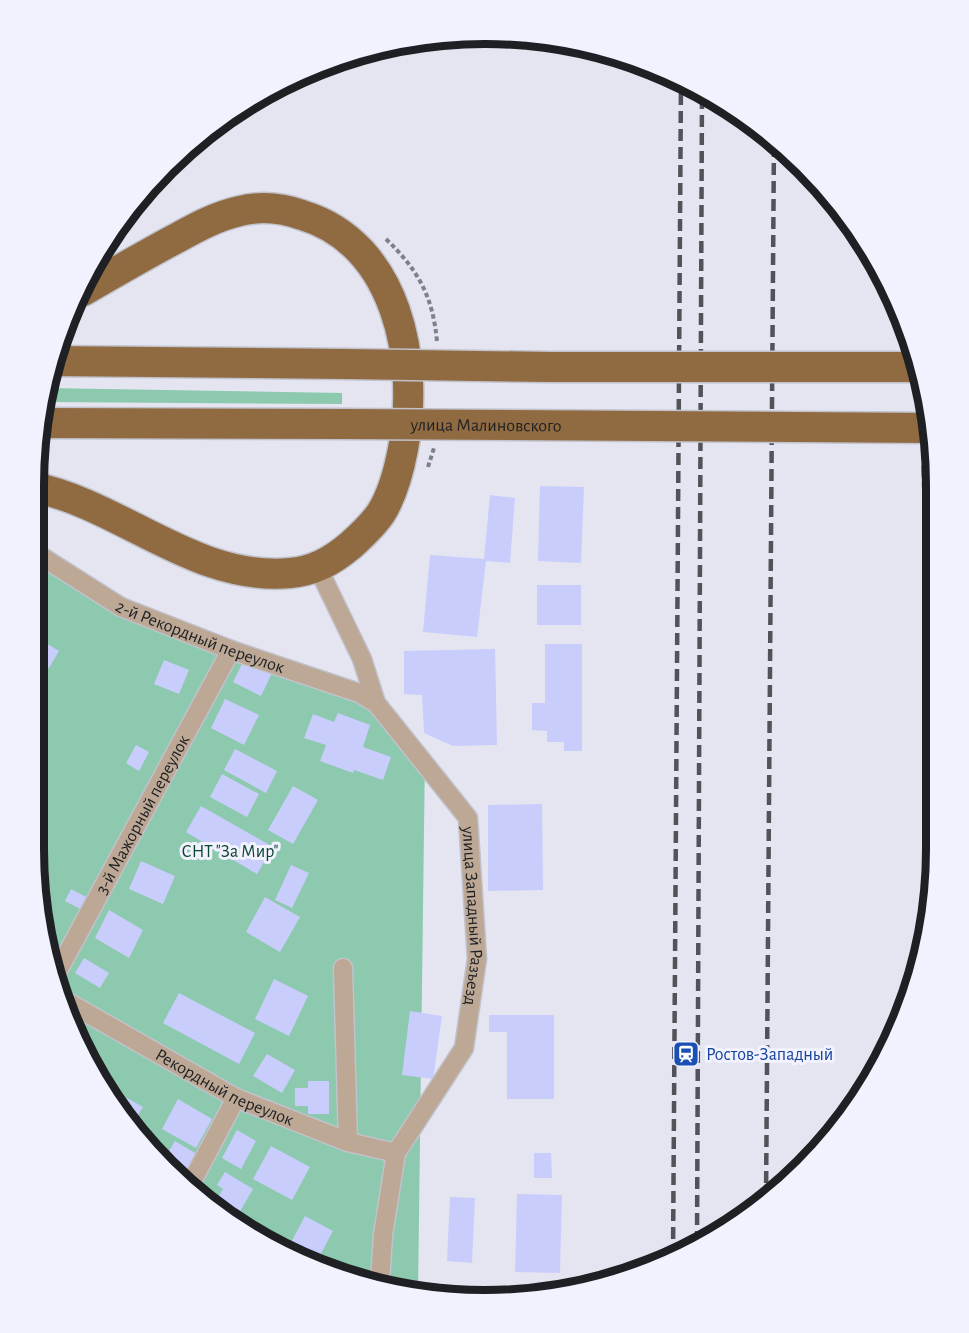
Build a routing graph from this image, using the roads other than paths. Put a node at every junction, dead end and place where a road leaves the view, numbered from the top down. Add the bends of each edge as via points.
1 (90, 287) edge
2 (62, 361) edge
3 (909, 367) edge
4 (48, 423) edge
5 (922, 428) edge
6 (44, 490) edge
7 (44, 560) edge
8 (318, 568) junction
9 (231, 650) junction
10 (376, 703) junction
11 (60, 967) edge
12 (343, 968) dead end
13 (72, 1005) edge
14 (236, 1098) junction
15 (348, 1142) junction
16 (396, 1153) junction
17 (193, 1179) edge
18 (380, 1277) edge

1 - 8 highway via 212,219 262,208 288,210 318,220 343,234 366,256 384,284 401,326 408,385 407,431 392,491 381,513 360,537
2 - 3 highway, bridge via 551,368
4 - 5 highway, улица Малиновского, bridge
6 - 8 highway via 75,500 198,558 231,569 261,574
7 - 9 street, 2-й Рекордный переулок via 121,607
8 - 10 street via 362,659
9 - 10 street, 2-й Рекордный переулок via 358,693
9 - 11 street, 3-й Мажорный переулок
10 - 16 street, улица Западный Разъезд via 468,818 477,959 464,1048
12 - 15 street
13 - 14 street, Рекордный переулок
14 - 15 street, Рекордный переулок
14 - 17 street
15 - 16 street, Рекордный переулок
16 - 18 street, улица Западный Разъезд

